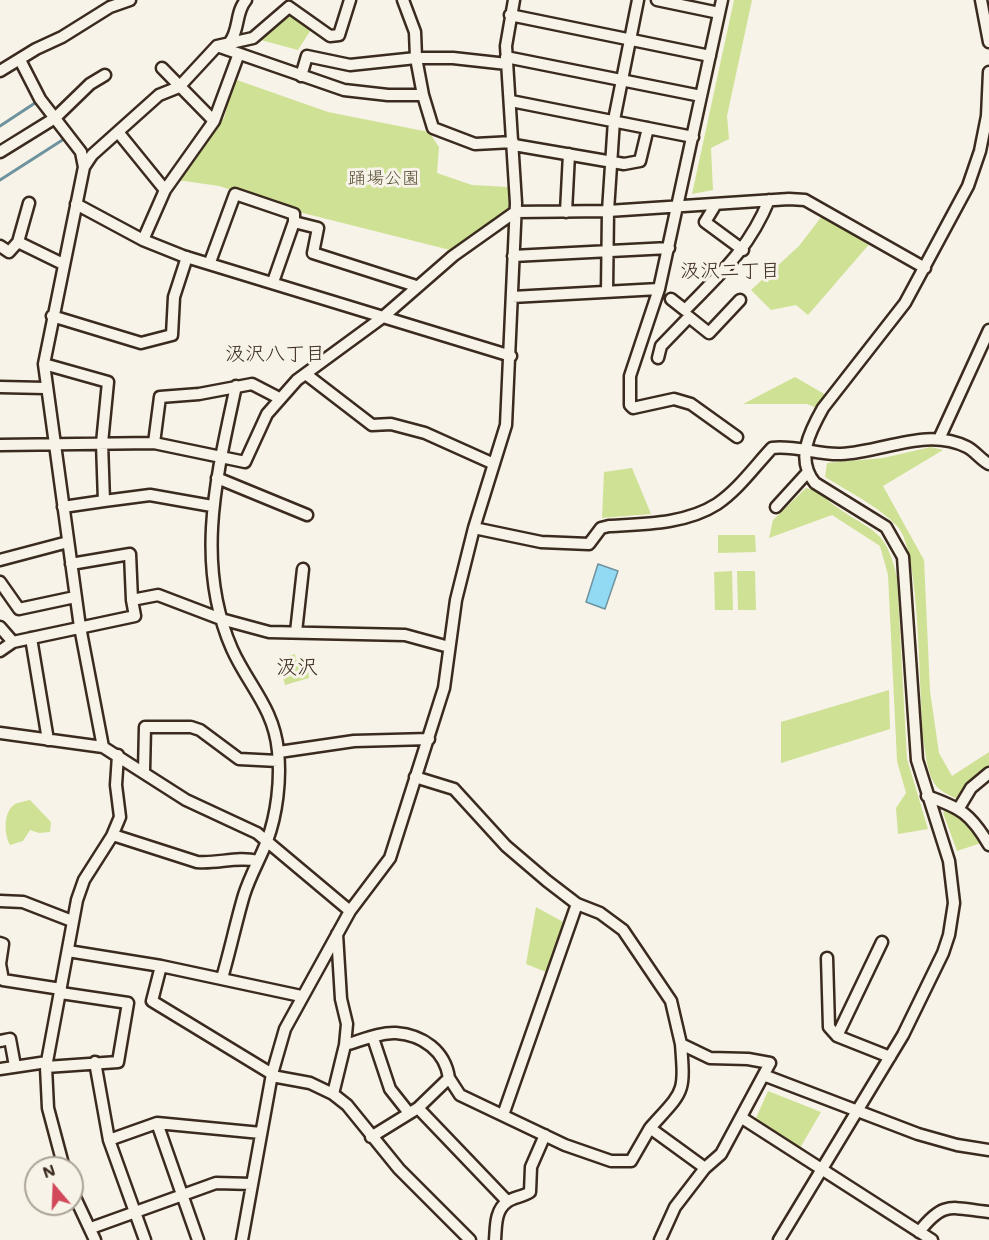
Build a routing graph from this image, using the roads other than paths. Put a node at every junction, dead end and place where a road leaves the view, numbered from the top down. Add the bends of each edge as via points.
1 (129, 0) edge
2 (246, 0) edge
3 (350, 0) edge
4 (403, 0) edge
5 (514, 0) edge
6 (638, 0) edge
7 (657, 0) edge
8 (722, 0) edge
9 (981, 0) edge
10 (290, 4) edge
11 (719, 13) junction
12 (510, 15) junction
13 (631, 39) junction
14 (230, 42) junction
15 (989, 42) edge
16 (217, 46) junction
17 (238, 56) junction
18 (710, 56) junction
19 (416, 58) junction
20 (20, 60) junction
21 (506, 60) junction
22 (162, 69) dead end
23 (0, 71) edge
24 (989, 72) edge
25 (105, 75) dead end
26 (302, 76) junction
27 (622, 80) junction
28 (179, 87) junction
29 (423, 95) junction
30 (701, 96) junction
31 (511, 101) junction
32 (988, 116) edge
33 (56, 118) junction
34 (614, 120) junction
35 (214, 121) junction
36 (648, 128) junction
37 (118, 132) junction
38 (693, 137) junction
39 (513, 144) junction
40 (0, 152) edge
41 (569, 154) junction
42 (612, 162) junction
43 (84, 166) junction
44 (165, 190) junction
45 (769, 200) junction
46 (29, 203) dead end
47 (76, 204) junction
48 (716, 204) junction
49 (678, 207) junction
50 (608, 211) junction
51 (515, 212) junction
52 (566, 212) junction
53 (294, 222) junction
54 (143, 240) junction
55 (18, 242) junction
56 (0, 246) edge
57 (669, 248) junction
58 (743, 249) junction
59 (607, 251) junction
60 (187, 256) junction
61 (513, 256) junction
62 (210, 262) junction
63 (63, 264) junction
64 (925, 268) junction
65 (273, 282) junction
66 (416, 286) junction
67 (659, 289) junction
68 (607, 291) junction
69 (512, 297) junction
70 (671, 298) dead end
71 (740, 300) dead end
72 (687, 314) junction
73 (52, 316) junction
74 (383, 317) junction
75 (989, 330) edge
76 (511, 356) junction
77 (658, 358) dead end
78 (44, 364) junction
79 (307, 375) junction
80 (236, 386) junction
81 (0, 387) edge
82 (45, 388) junction
83 (279, 398) junction
84 (737, 437) dead end
85 (939, 439) junction
86 (102, 443) junction
87 (154, 443) junction
88 (0, 445) edge
89 (54, 446) junction
90 (806, 450) junction
91 (220, 456) junction
92 (494, 464) junction
93 (989, 464) edge
94 (807, 473) junction
95 (217, 478) junction
96 (104, 501) junction
97 (212, 506) junction
98 (63, 507) junction
99 (776, 507) dead end
100 (307, 515) dead end
101 (474, 528) junction
102 (68, 542) junction
103 (0, 560) edge
104 (72, 564) junction
105 (303, 569) dead end
106 (0, 582) edge
107 (75, 597) junction
108 (132, 600) junction
109 (221, 619) junction
110 (0, 627) edge
111 (80, 627) junction
112 (296, 632) junction
113 (31, 638) junction
114 (13, 642) junction
115 (450, 647) junction
116 (0, 651) edge
117 (0, 733) edge
118 (429, 739) junction
119 (48, 740) junction
120 (103, 747) junction
121 (118, 756) junction
122 (278, 756) junction
123 (144, 771) junction
124 (989, 773) edge
125 (415, 777) junction
126 (927, 796) junction
127 (959, 808) junction
128 (113, 835) junction
129 (268, 840) junction
130 (989, 845) edge
131 (258, 861) junction
132 (0, 901) edge
133 (577, 904) junction
134 (350, 911) junction
135 (72, 921) junction
136 (337, 934) junction
137 (882, 942) dead end
138 (0, 943) edge
139 (68, 951) junction
140 (827, 958) dead end
141 (161, 966) junction
142 (222, 978) junction
143 (61, 991) junction
144 (301, 996) junction
145 (837, 1036) junction
146 (373, 1038) junction
147 (0, 1041) edge
148 (681, 1044) junction
149 (345, 1045) junction
150 (890, 1057) junction
151 (95, 1062) junction
152 (46, 1065) junction
153 (15, 1066) junction
154 (0, 1069) edge
155 (272, 1075) junction
156 (766, 1077) junction
157 (450, 1078) junction
158 (333, 1094) junction
159 (414, 1110) junction
160 (856, 1110) junction
161 (503, 1115) junction
162 (742, 1118) junction
163 (157, 1124) junction
164 (650, 1128) junction
165 (261, 1133) junction
166 (545, 1135) junction
167 (371, 1137) junction
168 (109, 1140) junction
169 (989, 1150) edge
170 (61, 1156) edge
171 (705, 1168) junction
172 (823, 1170) junction
173 (252, 1184) junction
174 (182, 1195) junction
175 (507, 1201) junction
176 (135, 1212) junction
177 (989, 1212) edge
178 (84, 1214) edge
179 (91, 1228) junction
180 (919, 1232) junction
181 (95, 1240) edge
182 (145, 1240) edge
183 (198, 1240) edge
184 (242, 1240) edge
185 (470, 1240) edge
186 (495, 1240) edge
187 (660, 1240) edge
188 (779, 1240) edge
189 (932, 1240) edge

1 - 20 street via 110,7
2 - 14 street
3 - 10 street via 339,35 330,36
4 - 19 street via 415,32
5 - 12 street
6 - 13 street
7 - 11 street
8 - 11 street
9 - 15 street
10 - 14 street via 253,38
11 - 18 street
12 - 13 street
12 - 21 street
13 - 18 street
13 - 27 street
14 - 16 street
16 - 17 street
16 - 28 street
17 - 26 street
17 - 35 street
18 - 30 street
19 - 21 street
19 - 26 street via 350,65 308,56
19 - 29 street
20 - 23 street
20 - 33 street via 40,99
21 - 27 street
21 - 31 street
22 - 28 street
24 - 32 street
25 - 33 street via 90,84
26 - 29 street via 344,90
27 - 30 street
27 - 34 street
28 - 35 street
28 - 37 street via 159,95
29 - 39 street via 433,128 475,144
30 - 38 street
31 - 34 street
31 - 39 street
32 - 64 street via 968,186
33 - 40 street
33 - 43 street via 81,152
34 - 36 street
34 - 42 street
35 - 44 street
36 - 38 street
36 - 42 street via 640,161
37 - 43 street
37 - 44 street
38 - 49 street
39 - 41 street
39 - 51 street
41 - 42 street
41 - 52 street
42 - 50 street
43 - 47 street
44 - 54 street
45 - 48 street
45 - 58 street
45 - 64 street via 805,200
46 - 55 street
47 - 54 street
47 - 63 street
48 - 49 street
48 - 58 street via 705,222
49 - 50 street
49 - 57 street
50 - 52 street
50 - 59 street
51 - 52 street
51 - 61 street
51 - 66 street
53 - 62 street via 294,214 235,194
53 - 65 street
53 - 66 street via 318,228 313,253
54 - 60 street
55 - 56 street via 9,252
55 - 63 street
57 - 59 street
57 - 67 street
58 - 72 street
59 - 61 street
59 - 68 street
60 - 62 street
60 - 73 street via 174,297 172,335 141,343
61 - 69 street
62 - 65 street
63 - 73 street
64 - 90 street via 905,303 823,408 812,427
65 - 74 street
66 - 74 street
67 - 68 street
67 - 84 street via 630,376 630,405 633,408 674,399 691,404
68 - 69 street
69 - 76 street
70 - 72 street
71 - 72 street via 709,333
72 - 77 street via 661,346
73 - 78 street
74 - 76 street
74 - 79 street
75 - 85 street
76 - 92 street via 506,425
78 - 82 street
78 - 86 street via 108,382
79 - 83 street
79 - 92 street via 372,424 391,424 425,433
80 - 83 street via 259,385
80 - 87 street via 160,397
80 - 91 street
81 - 82 street
82 - 89 street
83 - 91 street via 244,462
85 - 90 street via 840,454
85 - 93 street via 968,447
86 - 87 street
86 - 89 street
86 - 96 street
87 - 91 street
88 - 89 street
89 - 98 street
90 - 94 street
90 - 101 street via 772,448 718,503 699,513 601,528 589,544 541,542
91 - 95 street
92 - 101 street
94 - 99 street
94 - 126 street via 815,483 886,527 903,557 913,732
95 - 97 street
95 - 100 street
96 - 97 street via 150,495
96 - 98 street
97 - 109 street via 210,563
98 - 102 street
101 - 115 street via 456,600
102 - 103 street
102 - 104 street
104 - 107 street
104 - 108 street via 130,554
105 - 112 street
106 - 107 street via 19,609
107 - 111 street
108 - 109 street via 158,595
108 - 111 street via 135,616
109 - 112 street via 269,632
109 - 122 street via 233,651 264,702
110 - 114 street
111 - 113 street
111 - 120 street
112 - 115 street via 405,635
113 - 114 street
113 - 119 street
114 - 116 street
115 - 118 street via 444,688
117 - 119 street
118 - 122 street via 354,741
118 - 125 street
119 - 120 street
120 - 121 street
121 - 123 street
121 - 128 street via 120,817
122 - 123 street via 239,759 200,730 145,727
122 - 129 street via 279,790
123 - 129 street via 186,800
124 - 127 street via 971,788
125 - 133 street via 454,789 506,846
125 - 134 street via 390,858
126 - 127 street
126 - 150 street via 949,861 954,903 943,953
127 - 130 street via 980,828
128 - 131 street via 197,862 240,857
128 - 135 street via 84,880
129 - 131 street
129 - 134 street
131 - 142 street via 245,893
132 - 135 street via 23,902
133 - 148 street via 600,913 623,930 671,1001
133 - 161 street
134 - 136 street
135 - 139 street
136 - 144 street
136 - 149 street
137 - 145 street
138 - 143 street via 3,980
139 - 141 street
139 - 143 street
140 - 145 street via 830,1027
141 - 142 street
141 - 155 street via 152,1001
142 - 144 street
143 - 151 street via 128,1003 118,1062
143 - 152 street
144 - 155 street via 285,1029
145 - 150 street
146 - 149 street
146 - 157 street via 396,1033 432,1045
146 - 159 street via 390,1089
147 - 153 street via 10,1039
148 - 156 street via 711,1058 770,1064
148 - 164 street via 684,1081 680,1095
149 - 158 street
150 - 160 street
151 - 152 street
151 - 168 street
152 - 153 street
152 - 170 street via 48,1108
153 - 154 street
155 - 158 street via 310,1083
155 - 165 street
156 - 160 street
156 - 162 street
157 - 159 street
157 - 161 street via 460,1095
158 - 167 street via 347,1105
159 - 167 street
159 - 175 street
160 - 169 street via 918,1134
160 - 172 street
161 - 166 street
162 - 171 street via 721,1154
162 - 172 street
163 - 165 street
163 - 168 street
163 - 174 street
164 - 166 street via 630,1161 611,1161
164 - 171 street
165 - 173 street
166 - 175 street via 531,1167 530,1192
167 - 185 street
168 - 176 street
171 - 187 street via 675,1207
172 - 180 street
172 - 188 street
173 - 174 street via 222,1182
173 - 184 street
174 - 176 street
174 - 183 street
175 - 186 street via 497,1216
176 - 179 street
176 - 182 street
177 - 180 street via 947,1208 934,1213
178 - 179 street
179 - 181 street
180 - 189 street

